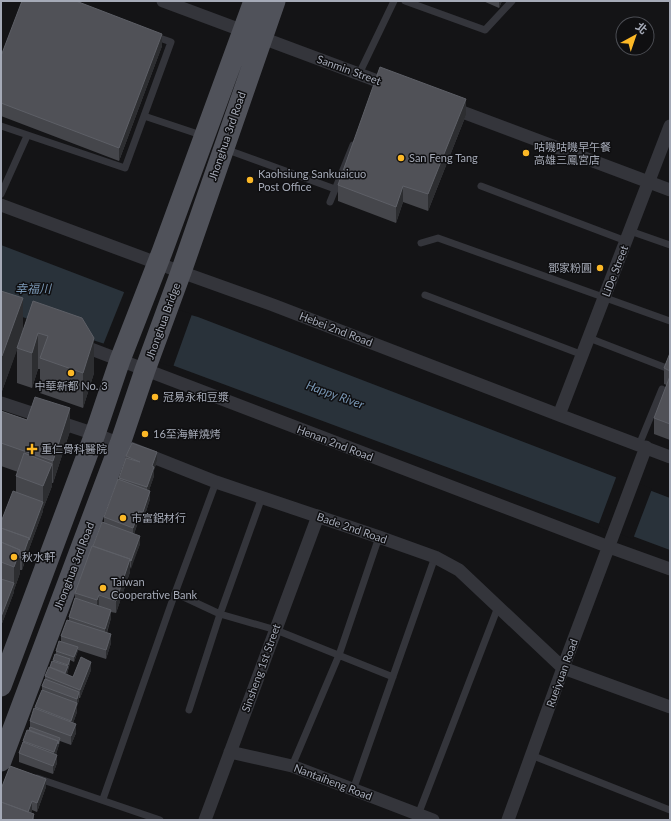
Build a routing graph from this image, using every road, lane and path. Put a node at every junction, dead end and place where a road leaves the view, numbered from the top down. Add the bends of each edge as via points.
1 (163, 1) edge
2 (254, 1) edge
3 (275, 1) edge
4 (394, 1) edge
5 (405, 1) edge
6 (512, 1) edge
7 (149, 34) edge
8 (253, 34) junction
9 (359, 74) junction
10 (401, 89) edge
11 (437, 103) edge
12 (144, 116) junction
13 (1, 126) edge
14 (670, 126) edge
15 (28, 136) junction
16 (204, 136) junction
17 (355, 139) edge
18 (223, 148) junction
19 (649, 182) junction
20 (481, 186) dead end
21 (335, 189) junction
22 (670, 190) edge
23 (1, 194) edge
24 (330, 202) dead end
25 (1, 205) edge
26 (628, 236) junction
27 (422, 243) dead end
28 (670, 245) edge
29 (157, 263) junction
30 (181, 272) junction
31 (425, 295) dead end
32 (604, 298) junction
33 (670, 321) edge
34 (589, 338) junction
35 (68, 341) edge
36 (583, 355) junction
37 (120, 360) junction
38 (669, 369) edge
39 (145, 370) junction
40 (662, 389) dead end
41 (3, 405) edge
42 (559, 415) junction
43 (95, 434) junction
44 (120, 444) junction
45 (643, 446) junction
46 (670, 456) edge
47 (216, 482) junction
48 (262, 497) junction
49 (318, 516) junction
50 (379, 537) junction
51 (609, 547) junction
52 (435, 557) junction
53 (670, 569) edge
54 (175, 593) junction
55 (498, 607) junction
56 (220, 614) junction
57 (276, 630) junction
58 (339, 655) junction
59 (563, 668) junction
60 (393, 677) junction
61 (2, 681) edge
62 (670, 707) edge
63 (189, 710) dead end
64 (230, 752) junction
65 (532, 755) junction
66 (3, 765) edge
67 (292, 766) junction
68 (30, 775) edge
69 (353, 790) junction
70 (103, 799) junction
71 (670, 810) edge
72 (418, 815) junction
73 (160, 820) edge
74 (205, 820) edge
75 (433, 820) edge
76 (508, 820) edge

1 - 8 street, Sanmin Street
2 - 8 main road, Jhonghua 3rd Road
3 - 8 main road, Jhonghua 3rd Road
4 - 9 lane
5 - 6 lane via 485,30
7 - 12 lane via 171,42
8 - 9 street, Sanmin Street
8 - 16 main road, Jhonghua 3rd Road
8 - 18 main road, Jhonghua 3rd Road
9 - 10 street, Sanmin Street via 377,85
11 - 19 street
12 - 15 lane via 125,168
12 - 16 lane
13 - 15 lane
14 - 19 street, LiDe Street
15 - 23 lane
16 - 29 main road, Jhonghua 3rd Road
17 - 21 lane
18 - 21 lane
18 - 30 main road, Jhonghua 3rd Road
19 - 22 street
19 - 26 street, LiDe Street
20 - 26 lane
21 - 24 lane
25 - 29 street, Hebei 2nd Road
26 - 28 lane
26 - 32 street, LiDe Street
27 - 32 lane via 438,238
29 - 30 street, Hebei 2nd Road
29 - 37 main road
30 - 39 main road, Jhonghua Bridge
30 - 42 street, Hebei 2nd Road via 273,304
31 - 36 lane
32 - 33 lane
32 - 34 street, LiDe Street
34 - 36 street, LiDe Street
34 - 38 lane
35 - 37 street, Henan 2nd Road
36 - 42 street, LiDe Street
37 - 39 street, Henan 2nd Road
37 - 43 main road
39 - 44 main road, Jhonghua 3rd Road
39 - 51 street, Henan 2nd Road
40 - 45 lane
41 - 43 street, Bade 2nd Road
42 - 45 street, Hebei 2nd Road
43 - 44 street, Bade 2nd Road
43 - 61 main road
44 - 47 street, Bade 2nd Road
44 - 66 main road, Jhonghua 3rd Road
45 - 46 street, Hebei 2nd Road
45 - 51 street, Rueiyuan Road via 642,460
47 - 48 street, Bade 2nd Road
47 - 54 lane
48 - 49 street, Bade 2nd Road
48 - 56 lane
49 - 50 street, Bade 2nd Road
49 - 57 street, Sinsheng 1st Street
50 - 52 street, Bade 2nd Road
50 - 58 lane
51 - 53 street, Henan 2nd Road
51 - 59 street, Rueiyuan Road
52 - 55 street, Bade 2nd Road via 459,570
52 - 60 lane
54 - 56 lane
54 - 70 lane
55 - 59 street, Bade 2nd Road
55 - 72 lane
56 - 57 lane
56 - 63 lane
57 - 58 lane
57 - 64 street, Sinsheng 1st Street
58 - 60 lane
58 - 67 lane
59 - 62 street, Bade 2nd Road
59 - 65 street, Rueiyuan Road
60 - 69 lane
64 - 67 street, Nantaiheng Road
64 - 74 street, Sinsheng 1st Street
65 - 71 lane
65 - 76 street, Rueiyuan Road
67 - 69 street, Nantaiheng Road
68 - 70 lane
69 - 72 street, Nantaiheng Road
70 - 73 lane
72 - 75 street, Nantaiheng Road

